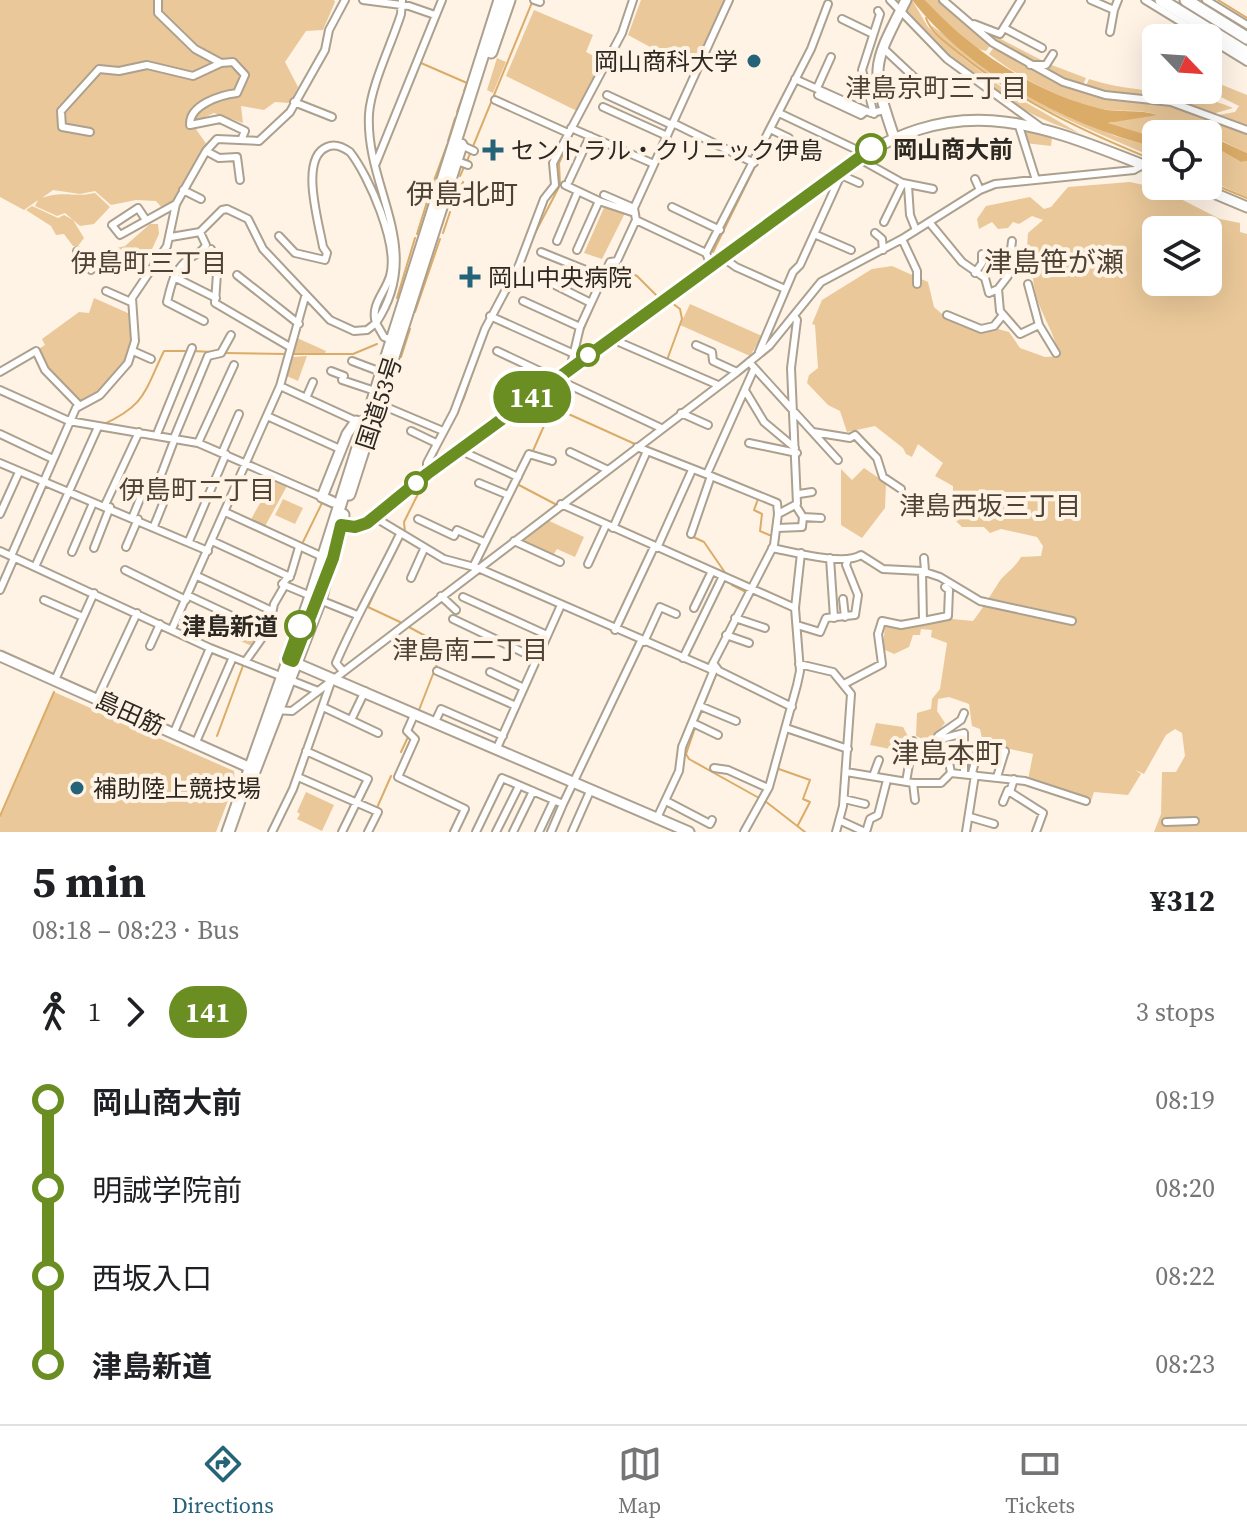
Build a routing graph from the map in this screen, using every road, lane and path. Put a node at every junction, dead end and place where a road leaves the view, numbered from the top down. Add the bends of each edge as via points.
1 (158, 0) edge
2 (345, 0) edge
3 (363, 0) edge
4 (442, 0) edge
5 (500, 0) edge
6 (509, 0) edge
7 (633, 0) edge
8 (729, 0) edge
9 (890, 0) edge
10 (943, 0) edge
11 (1021, 0) edge
12 (1091, 0) edge
13 (1118, 0) edge
14 (1145, 0) edge
15 (1161, 0) edge
16 (1186, 0) edge
17 (1206, 0) edge
18 (402, 3) edge
19 (828, 4) dead end
20 (902, 7) edge
21 (1114, 10) junction
22 (878, 11) dead end
23 (435, 15) junction
24 (842, 19) dead end
25 (964, 19) junction
26 (1185, 24) edge
27 (1247, 25) edge
28 (1004, 28) junction
29 (1110, 32) dead end
30 (873, 34) junction
31 (1247, 38) edge
32 (1222, 47) edge
33 (883, 48) junction
34 (1042, 48) dead end
35 (1247, 53) edge
36 (1053, 54) dead end
37 (831, 57) dead end
38 (1247, 62) edge
39 (221, 63) junction
40 (1028, 65) junction
41 (795, 79) junction
42 (1087, 79) dead end
43 (917, 80) dead end
44 (1083, 89) junction
45 (818, 92) junction
46 (607, 95) dead end
47 (495, 100) dead end
48 (294, 102) junction
49 (603, 107) dead end
50 (885, 110) junction
51 (779, 113) junction
52 (874, 114) junction
53 (332, 117) dead end
54 (1018, 122) junction
55 (674, 124) junction
56 (1040, 126) junction
57 (770, 129) junction
58 (572, 130) junction
59 (1247, 130) edge
60 (90, 132) dead end
61 (590, 136) junction
62 (667, 136) junction
63 (894, 137) junction
64 (242, 138) junction
65 (789, 138) dead end
66 (623, 140) dead end
67 (619, 148) junction
68 (206, 151) junction
69 (860, 156) junction
70 (376, 163) junction
71 (754, 163) junction
72 (654, 164) junction
73 (1142, 165) edge
74 (1142, 166) edge
75 (840, 173) junction
76 (975, 179) dead end
77 (240, 180) dead end
78 (1036, 180) junction
79 (859, 183) dead end
80 (903, 183) junction
81 (933, 189) dead end
82 (183, 190) junction
83 (980, 190) junction
84 (578, 191) junction
85 (1222, 196) edge
86 (602, 198) junction
87 (201, 199) dead end
88 (440, 203) junction
89 (176, 204) junction
90 (672, 207) dead end
91 (1247, 207) edge
92 (634, 214) junction
93 (146, 220) junction
94 (884, 222) dead end
95 (929, 222) junction
96 (720, 230) junction
97 (916, 230) junction
98 (200, 232) junction
99 (875, 233) dead end
100 (814, 234) junction
101 (279, 236) dead end
102 (171, 237) junction
103 (902, 239) junction
104 (557, 241) dead end
105 (1012, 241) dead end
106 (208, 247) junction
107 (577, 250) dead end
108 (851, 250) dead end
109 (883, 250) junction
110 (77, 251) dead end
111 (541, 252) dead end
112 (221, 253) dead end
113 (706, 253) junction
114 (982, 254) dead end
115 (722, 257) junction
116 (711, 265) junction
117 (148, 273) junction
118 (975, 273) junction
119 (237, 275) dead end
120 (535, 275) dead end
121 (174, 277) junction
122 (603, 277) junction
123 (917, 284) dead end
124 (1028, 284) dead end
125 (785, 289) junction
126 (998, 289) junction
127 (106, 291) dead end
128 (305, 297) junction
129 (216, 298) junction
130 (523, 301) dead end
131 (131, 302) junction
132 (591, 303) junction
133 (947, 315) dead end
134 (1003, 315) junction
135 (794, 316) junction
136 (493, 318) junction
137 (204, 321) dead end
138 (376, 323) junction
139 (299, 324) junction
140 (1039, 325) junction
141 (580, 327) junction
142 (231, 335) dead end
143 (616, 335) junction
144 (395, 342) junction
145 (696, 345) dead end
146 (290, 347) junction
147 (192, 348) dead end
148 (133, 351) junction
149 (497, 351) dead end
150 (572, 353) junction
151 (1056, 353) dead end
152 (758, 355) junction
153 (151, 359) dead end
154 (352, 361) dead end
155 (749, 362) junction
156 (234, 365) dead end
157 (570, 369) junction
158 (754, 369) junction
159 (331, 371) dead end
160 (0, 372) edge
161 (381, 372) junction
162 (737, 372) junction
163 (557, 379) junction
164 (313, 382) dead end
165 (718, 385) junction
166 (280, 386) junction
167 (0, 390) edge
168 (375, 391) junction
169 (746, 393) junction
170 (306, 398) junction
171 (802, 402) dead end
172 (379, 404) junction
173 (79, 405) junction
174 (792, 406) junction
175 (681, 413) junction
176 (239, 414) dead end
177 (267, 416) junction
178 (69, 421) junction
179 (363, 423) junction
180 (708, 425) dead end
181 (98, 427) junction
182 (661, 428) junction
183 (411, 431) dead end
184 (443, 431) junction
185 (139, 432) junction
186 (813, 432) junction
187 (0, 434) edge
188 (157, 434) junction
189 (175, 438) junction
190 (198, 443) junction
191 (436, 443) junction
192 (749, 443) dead end
193 (464, 447) junction
194 (637, 447) junction
195 (340, 449) junction
196 (647, 451) junction
197 (796, 451) junction
198 (570, 452) dead end
199 (224, 453) junction
200 (53, 459) junction
201 (838, 460) dead end
202 (552, 461) dead end
203 (0, 463) edge
204 (245, 464) junction
205 (608, 470) junction
206 (692, 470) junction
207 (19, 472) junction
208 (427, 474) junction
209 (161, 475) dead end
210 (709, 475) junction
211 (518, 477) junction
212 (43, 483) junction
213 (479, 483) dead end
214 (171, 484) dead end
215 (144, 489) dead end
216 (901, 489) dead end
217 (812, 492) dead end
218 (68, 494) junction
219 (799, 494) junction
220 (508, 495) junction
221 (322, 497) junction
222 (93, 503) junction
223 (561, 504) junction
224 (339, 505) junction
225 (108, 506) junction
226 (796, 506) junction
227 (225, 512) junction
228 (0, 514) edge
229 (778, 514) junction
230 (374, 517) junction
231 (803, 517) junction
232 (136, 518) junction
233 (821, 518) dead end
234 (418, 519) dead end
235 (337, 524) junction
236 (154, 526) junction
237 (609, 526) junction
238 (777, 528) junction
239 (400, 534) junction
240 (691, 534) dead end
241 (189, 541) junction
242 (212, 541) junction
243 (514, 541) junction
244 (484, 542) junction
245 (126, 547) dead end
246 (299, 547) junction
247 (656, 547) junction
248 (94, 548) dead end
249 (772, 548) junction
250 (424, 549) junction
251 (0, 551) edge
252 (208, 551) junction
253 (72, 552) dead end
254 (801, 553) junction
255 (13, 557) junction
256 (328, 557) junction
257 (830, 558) junction
258 (924, 558) dead end
259 (848, 559) junction
260 (560, 562) dead end
261 (588, 564) dead end
262 (475, 565) junction
263 (35, 567) junction
264 (125, 570) dead end
265 (930, 572) junction
266 (711, 573) junction
267 (197, 576) junction
268 (290, 577) junction
269 (411, 578) dead end
270 (722, 578) junction
271 (285, 585) junction
272 (0, 590) edge
273 (749, 590) junction
274 (94, 593) junction
275 (441, 596) junction
276 (463, 597) dead end
277 (188, 598) junction
278 (315, 598) junction
279 (843, 599) dead end
280 (44, 600) dead end
281 (561, 605) junction
282 (694, 608) dead end
283 (795, 608) junction
284 (456, 610) dead end
285 (272, 611) junction
286 (137, 613) junction
287 (676, 614) dead end
288 (357, 615) junction
289 (83, 617) junction
290 (845, 617) junction
291 (735, 618) junction
292 (834, 618) junction
293 (453, 619) dead end
294 (923, 621) junction
295 (1072, 621) dead end
296 (160, 624) junction
297 (249, 624) dead end
298 (797, 625) junction
299 (616, 627) junction
300 (765, 628) dead end
301 (172, 629) junction
302 (547, 635) junction
303 (726, 635) junction
304 (644, 640) junction
305 (749, 643) dead end
306 (150, 646) dead end
307 (210, 648) junction
308 (0, 656) edge
309 (233, 657) junction
310 (683, 658) junction
311 (537, 659) junction
312 (292, 661) junction
313 (245, 662) junction
314 (799, 664) junction
315 (712, 666) junction
316 (342, 670) junction
317 (437, 671) dead end
318 (490, 672) dead end
319 (286, 677) junction
320 (333, 678) junction
321 (55, 680) junction
322 (846, 683) junction
323 (524, 688) junction
324 (318, 691) junction
325 (365, 691) junction
326 (97, 699) junction
327 (516, 706) junction
328 (700, 706) junction
329 (323, 707) junction
330 (792, 707) junction
331 (277, 711) junction
332 (415, 713) junction
333 (964, 713) dead end
334 (351, 720) junction
335 (736, 721) dead end
336 (435, 722) junction
337 (693, 723) junction
338 (786, 728) junction
339 (174, 732) junction
340 (378, 733) dead end
341 (718, 735) dead end
342 (503, 736) junction
343 (913, 741) dead end
344 (196, 742) junction
345 (497, 748) junction
346 (848, 749) junction
347 (306, 751) junction
348 (910, 756) junction
349 (732, 760) dead end
350 (879, 760) dead end
351 (714, 768) dead end
352 (253, 770) junction
353 (728, 770) junction
354 (846, 772) junction
355 (951, 773) junction
356 (970, 774) junction
357 (873, 776) junction
358 (298, 777) junction
359 (996, 777) junction
360 (1014, 779) junction
361 (887, 780) junction
362 (574, 782) junction
363 (909, 783) junction
364 (519, 786) junction
365 (768, 788) junction
366 (591, 789) junction
367 (533, 791) junction
368 (1009, 791) junction
369 (844, 799) junction
370 (554, 800) junction
371 (915, 800) dead end
372 (666, 801) junction
373 (1086, 801) dead end
374 (1003, 802) dead end
375 (356, 803) junction
376 (563, 804) junction
377 (865, 804) dead end
378 (970, 817) junction
379 (657, 818) junction
380 (712, 820) dead end
381 (841, 821) junction
382 (1195, 821) dead end
383 (1166, 822) dead end
384 (994, 824) dead end
385 (228, 832) edge
386 (272, 832) edge
387 (342, 832) edge
388 (368, 832) edge
389 (454, 832) edge
390 (476, 832) edge
391 (496, 832) edge
392 (513, 832) edge
393 (539, 832) edge
394 (551, 832) edge
395 (572, 832) edge
396 (689, 832) edge
397 (744, 832) edge
398 (836, 832) edge
399 (865, 832) edge
400 (966, 832) edge
401 (1036, 832) edge

1 - 39 street via 158,13 167,24
2 - 48 street via 325,50
3 - 18 street
4 - 23 street
5 - 88 highway, 国道53号
6 - 88 highway, 国道53号 via 470,149
7 - 58 street via 611,61
8 - 55 street
9 - 20 street
10 - 25 street
11 - 28 street
12 - 21 street
13 - 21 street
14 - 26 street
15 - 35 highway
16 - 31 highway
17 - 27 street
18 - 23 street
18 - 70 street via 370,104
19 - 41 street
20 - 33 street
20 - 56 street via 947,59
21 - 29 street
22 - 30 street
23 - 70 street
24 - 30 street
25 - 28 street via 994,34
25 - 40 street
28 - 34 street
30 - 52 street via 862,70
32 - 38 street
33 - 43 street
33 - 50 street via 876,78
36 - 40 street via 1046,65
37 - 45 street
39 - 60 street via 193,76 147,65 99,69 61,111 62,127
39 - 64 street via 241,68 244,84 237,93 216,96 188,122 232,123 245,131
40 - 44 street
41 - 45 street
41 - 51 street
42 - 44 street
44 - 59 street via 1171,102
45 - 52 street
46 - 55 street
47 - 58 street
48 - 53 street
48 - 64 street via 283,122 259,141
49 - 62 street
50 - 52 street
50 - 63 street
51 - 57 street
51 - 69 street
54 - 56 street
54 - 63 street via 946,121
54 - 78 street
55 - 62 street
55 - 71 street
56 - 73 street
57 - 65 street
57 - 71 street
58 - 61 street
58 - 136 street via 553,166 555,185 544,199
61 - 67 street
61 - 84 street via 567,183
62 - 72 street
63 - 69 street
64 - 68 street via 217,139
66 - 67 street
67 - 72 street
68 - 77 street via 219,158 237,157
68 - 82 street
69 - 75 street
69 - 80 street
70 - 138 street via 397,266 393,289
71 - 96 street
72 - 92 street
74 - 78 street
75 - 79 street
75 - 100 street
75 - 115 street
76 - 83 street
78 - 83 street
80 - 81 street
80 - 94 street
80 - 97 street via 911,190 909,210
82 - 87 street
82 - 89 street
83 - 95 street
84 - 86 street
84 - 104 street
85 - 91 street
86 - 92 street
86 - 107 street
88 - 144 highway, 国道53号
89 - 93 street
89 - 102 street
90 - 96 street
92 - 113 street
92 - 122 street
93 - 93 street via 138,208 112,225 120,235
95 - 97 street
95 - 118 street
96 - 113 street
97 - 103 street
98 - 102 street
98 - 106 street
98 - 128 street via 227,209 248,219 263,249
99 - 109 street
100 - 108 street
100 - 125 street
101 - 138 street via 295,253 325,260 311,165 325,147 350,152 381,212 390,256 390,276 373,314
102 - 117 street
103 - 109 street
103 - 123 street via 917,271
105 - 126 street via 1008,276
106 - 112 street
106 - 121 street via 185,261
106 - 129 street via 217,273
109 - 135 street via 821,282
110 - 117 street via 91,270 105,257
111 - 122 street
113 - 116 street
114 - 118 street
115 - 116 street
115 - 125 street
116 - 143 street
117 - 131 street
118 - 126 street via 985,278 989,293
119 - 139 street
120 - 132 street
121 - 129 street
121 - 137 street via 167,302
122 - 132 street
124 - 140 street
125 - 152 street
126 - 134 street
127 - 131 street
128 - 138 street via 330,320 354,331
128 - 139 street
129 - 146 street via 215,303
130 - 141 street
131 - 148 street
132 - 141 street
133 - 134 street via 981,329 994,326
134 - 140 street via 1020,334
135 - 152 street
135 - 174 street
136 - 150 street
136 - 184 street
138 - 144 street via 384,337
139 - 146 street
140 - 151 street
141 - 150 street
142 - 189 street via 221,353 208,356
143 - 157 street
143 - 165 street via 621,343
144 - 161 highway, 国道53号
144 - 172 highway, 国道53号
145 - 162 street via 712,352 713,361
146 - 166 street
147 - 188 street
148 - 153 street
148 - 173 street via 111,385
149 - 163 street
150 - 157 street
152 - 155 street
154 - 161 street
155 - 158 street
155 - 162 street
156 - 190 street
157 - 163 street
158 - 169 street
158 - 174 street
159 - 168 street
160 - 173 street via 36,351 45,370
161 - 168 highway, 国道53号
162 - 165 street
163 - 182 street
163 - 193 street
164 - 170 street
165 - 175 street
166 - 170 street
166 - 177 street
167 - 178 street
168 - 179 highway, 国道53号
169 - 197 street via 764,422
169 - 210 street
170 - 179 street
171 - 174 street
172 - 179 highway, 国道53号
172 - 184 street
173 - 178 street
174 - 186 street
174 - 197 street
175 - 180 street
175 - 182 street
176 - 199 street
177 - 195 street
177 - 204 street
178 - 181 street
178 - 200 street
179 - 195 street
179 - 224 highway, 国道53号
181 - 185 street
181 - 218 street
182 - 194 street
183 - 191 street
184 - 191 street
185 - 188 street
185 - 225 street
186 - 201 street
186 - 216 street via 855,435 875,454 883,477
187 - 200 street
188 - 189 street
189 - 190 street
189 - 209 street
190 - 199 street
191 - 208 street
192 - 197 street
193 - 208 street
193 - 211 street via 468,454
194 - 196 street
194 - 205 street
195 - 221 street
196 - 206 street
196 - 237 street
197 - 219 street
198 - 205 street
199 - 204 street
199 - 241 street
200 - 212 street
202 - 211 street via 532,453
203 - 207 street
204 - 221 street
204 - 227 street
205 - 223 street
206 - 210 street
206 - 247 street
207 - 212 street
207 - 228 street
208 - 230 street
210 - 229 street via 777,503
210 - 240 street
211 - 220 street
212 - 218 street
212 - 255 street
213 - 220 street
214 - 236 street
215 - 232 street
217 - 219 street
218 - 222 street
218 - 263 street
219 - 226 street
220 - 244 street
221 - 224 street
222 - 225 street
222 - 253 street
223 - 237 street
223 - 243 street
224 - 235 highway, 国道53号
225 - 232 street
225 - 248 street
226 - 229 street
226 - 231 street
227 - 242 street
227 - 246 street
229 - 238 street
230 - 235 street via 361,526
230 - 239 street
231 - 233 street
231 - 238 street via 798,533
232 - 236 street
232 - 245 street
234 - 244 street via 454,536 457,530
235 - 256 highway, 国道53号
236 - 241 street
237 - 247 street
237 - 261 street
238 - 249 street
239 - 250 street
239 - 288 street via 367,605
241 - 252 street
242 - 252 street
242 - 268 street
243 - 260 street
243 - 262 street
244 - 262 street
246 - 256 street
246 - 268 street
247 - 266 street
247 - 299 street
249 - 254 street
249 - 273 street
250 - 262 street
250 - 269 street
251 - 255 street
252 - 267 street
254 - 257 street
254 - 283 street
255 - 263 street
255 - 272 street
256 - 278 highway, 国道53号
256 - 312 highway
257 - 259 street
257 - 292 street
258 - 265 street
259 - 265 street via 861,555 883,569
259 - 290 street via 858,595 855,615
262 - 275 street
262 - 281 street
263 - 274 street
264 - 277 street
265 - 294 street
265 - 294 street via 949,590 950,614
265 - 295 street via 980,601
266 - 270 street
266 - 282 street
267 - 277 street
267 - 285 street
268 - 271 street
270 - 273 street
270 - 310 street
271 - 278 street
271 - 285 street
273 - 283 street
273 - 291 street
274 - 286 street
274 - 289 street
275 - 284 street
275 - 316 street
276 - 302 street
277 - 297 street
277 - 301 street
278 - 288 street
278 - 312 highway, 国道53号
279 - 290 street
280 - 289 street
281 - 299 street
281 - 302 street
283 - 298 street
285 - 313 street via 267,633
286 - 296 street
286 - 326 street
287 - 304 street via 660,607
288 - 316 street via 336,663
289 - 321 street
290 - 292 street
291 - 300 street
291 - 303 street
292 - 298 street via 825,619 820,632
293 - 311 street
294 - 322 street via 882,621 882,664
296 - 301 street
296 - 306 street
298 - 314 street
299 - 304 street
301 - 307 street
302 - 311 street
303 - 305 street
303 - 315 street
304 - 310 street
304 - 362 street
307 - 309 street
307 - 339 street
308 - 321 street, 島田筋
309 - 313 street
309 - 344 street
310 - 315 street
311 - 323 street
312 - 319 highway, 国道53号
312 - 320 street
313 - 319 street
314 - 322 street via 833,672
314 - 330 street
315 - 328 street
315 - 330 street
316 - 320 street
317 - 327 street
318 - 323 street
319 - 324 street
319 - 331 highway
319 - 352 highway, 国道53号
320 - 324 street
320 - 325 street
320 - 329 street
321 - 326 street, 島田筋
322 - 346 street via 852,715
323 - 327 street
324 - 331 street via 289,713
325 - 332 street
325 - 334 street
326 - 339 street, 島田筋
327 - 342 street
328 - 335 street
328 - 337 street
329 - 334 street
329 - 347 street
330 - 338 street
331 - 352 highway
332 - 336 street
332 - 389 street via 407,731 415,739 398,777 465,809
333 - 356 street via 938,736 964,733
334 - 340 street
336 - 342 street via 441,709
336 - 345 street
337 - 341 street
337 - 372 street
338 - 346 street
338 - 365 street
339 - 344 street, 島田筋
342 - 345 street
343 - 348 street
344 - 352 street, 島田筋
345 - 362 street
346 - 354 street
347 - 358 street
347 - 375 street via 368,779
348 - 355 street via 949,762
348 - 363 street
349 - 353 street
350 - 357 street
351 - 353 street
352 - 385 highway, 国道53号
353 - 365 street
354 - 357 street
354 - 369 street
355 - 356 street
355 - 363 street via 941,783
356 - 359 street
356 - 359 street via 979,747 1005,750
356 - 378 street
357 - 361 street
358 - 375 street
358 - 386 street
359 - 360 street
359 - 368 street
360 - 368 street
360 - 373 street
361 - 363 street
361 - 399 street via 878,815
362 - 366 street
362 - 376 street
363 - 371 street
364 - 367 street
364 - 390 street via 502,778
364 - 391 street
365 - 397 street
366 - 379 street
366 - 395 street
367 - 370 street
367 - 392 street
368 - 374 street
368 - 401 street via 1042,811
369 - 377 street
369 - 381 street
370 - 376 street
370 - 393 street
372 - 379 street
372 - 380 street via 710,824
375 - 387 street
375 - 388 street via 376,811
376 - 394 street
378 - 384 street
378 - 400 street
379 - 396 street
381 - 398 street
381 - 399 street
382 - 383 street

